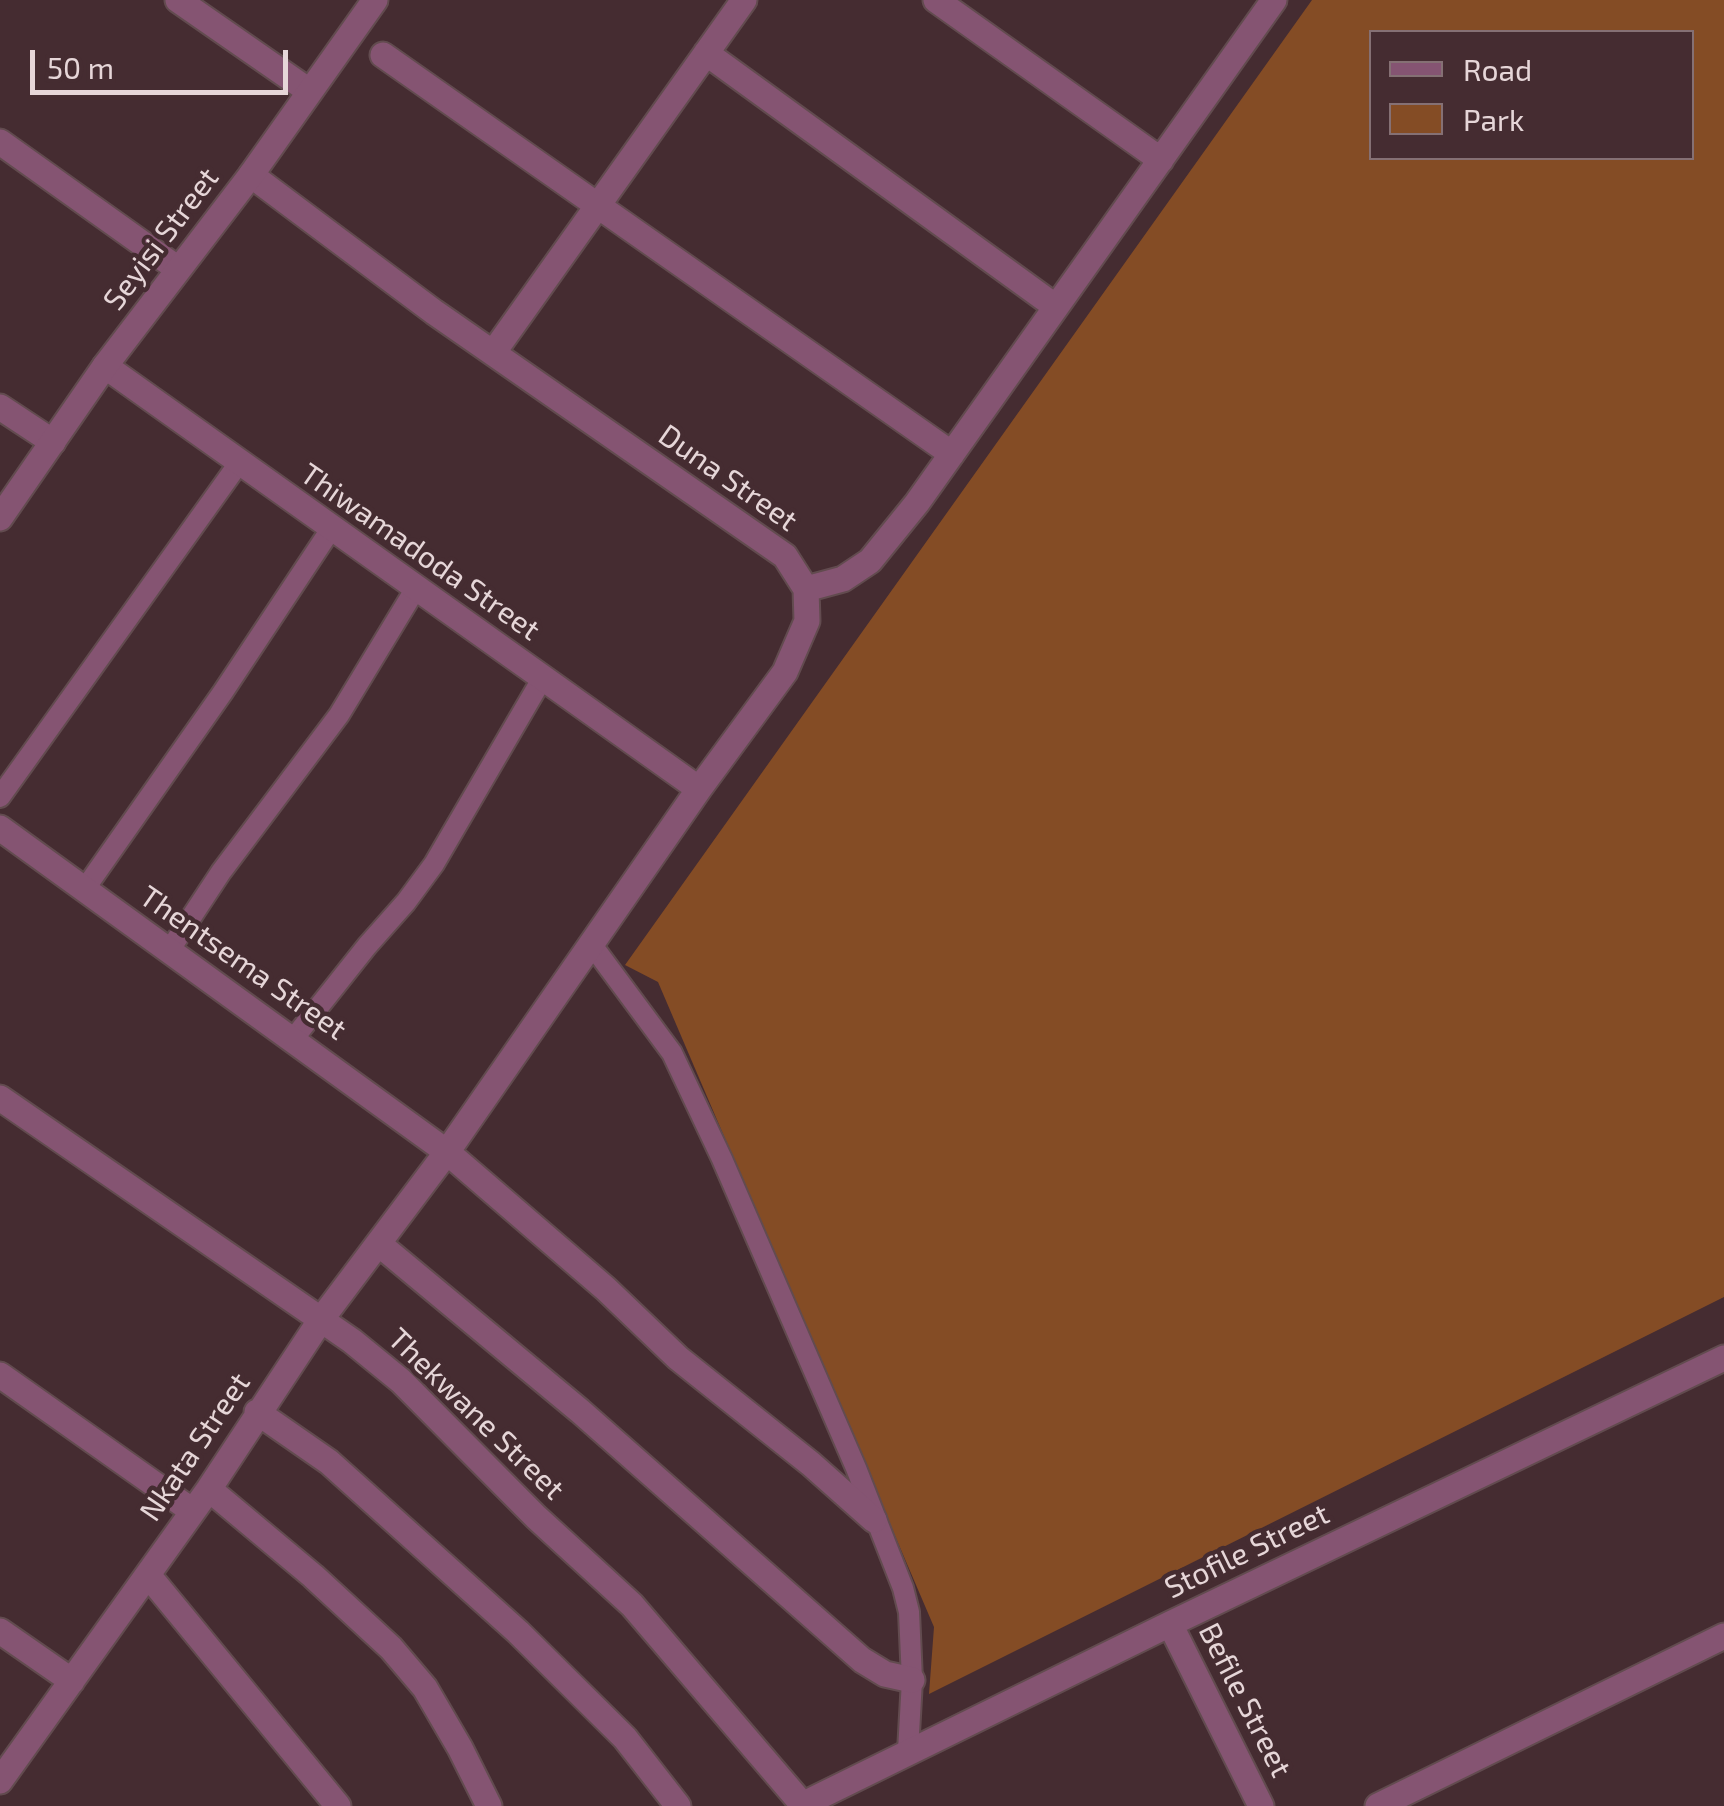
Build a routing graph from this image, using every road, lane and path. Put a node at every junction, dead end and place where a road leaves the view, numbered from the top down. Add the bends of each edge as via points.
1 (178, 0) edge
2 (374, 0) edge
3 (744, 0) edge
4 (936, 0) edge
5 (1261, 4) edge
6 (706, 53) junction
7 (382, 55) dead end
8 (309, 92) junction
9 (0, 142) edge
10 (1161, 160) junction
11 (251, 175) junction
12 (598, 205) junction
13 (178, 269) junction
14 (1056, 307) junction
15 (493, 353) junction
16 (105, 366) junction
17 (0, 406) edge
18 (53, 442) junction
19 (952, 454) junction
20 (238, 463) junction
21 (0, 518) edge
22 (331, 530) junction
23 (416, 588) junction
24 (806, 589) junction
25 (542, 679) junction
26 (699, 789) junction
27 (0, 797) edge
28 (0, 828) edge
29 (84, 890) junction
30 (592, 945) junction
31 (170, 951) junction
32 (294, 1038) junction
33 (0, 1098) edge
34 (447, 1152) junction
35 (379, 1244) junction
36 (320, 1321) junction
37 (1724, 1358) edge
38 (0, 1375) edge
39 (257, 1412) junction
40 (209, 1489) junction
41 (191, 1510) junction
42 (874, 1520) junction
43 (148, 1575) junction
44 (1170, 1624) junction
45 (0, 1631) edge
46 (1724, 1636) edge
47 (912, 1680) junction
48 (72, 1681) junction
49 (908, 1751) junction
50 (0, 1781) edge
51 (801, 1805) edge
52 (338, 1806) edge
53 (488, 1806) edge
54 (678, 1806) edge
55 (1261, 1806) edge
56 (1378, 1806) edge

1 - 8 street
2 - 8 street, Seyisi Street
3 - 6 street
4 - 10 street
5 - 10 street
6 - 12 street
6 - 14 street
7 - 12 street
8 - 11 street, Seyisi Street
9 - 13 street
10 - 14 street
11 - 13 street, Seyisi Street
11 - 15 street, Duna Street
12 - 15 street
12 - 19 street
13 - 16 street, Seyisi Street
14 - 19 street
15 - 24 street, Duna Street via 785,556
16 - 18 street, Seyisi Street
16 - 20 street, Thiwamadoda Street
17 - 18 street
18 - 21 street, Seyisi Street
19 - 24 street via 870,560 843,579
20 - 22 street, Thiwamadoda Street
20 - 27 lane
22 - 23 street, Thiwamadoda Street
22 - 29 lane
23 - 25 street, Thiwamadoda Street
23 - 31 lane via 339,715
24 - 26 street via 807,621 785,672
25 - 26 street, Thiwamadoda Street
25 - 32 lane via 434,864
26 - 30 street
28 - 29 street, Thentsema Street
29 - 31 street, Thentsema Street
30 - 34 street
30 - 42 lane via 672,1053
31 - 32 street, Thentsema Street
32 - 34 street, Thentsema Street
33 - 36 street, Thekwane Street
34 - 35 street, Nkata Street
34 - 42 street, Thentsema Street via 678,1358
35 - 36 street, Nkata Street
35 - 47 street via 580,1410 862,1660
36 - 39 street, Nkata Street
36 - 51 street, Thekwane Street via 401,1381 632,1605
37 - 44 street, Stofile Street
38 - 41 street
39 - 40 street, Nkata Street
39 - 54 street via 329,1462 518,1632 625,1738
40 - 41 street, Nkata Street
40 - 53 street via 392,1648 424,1688
41 - 43 street, Nkata Street
42 - 47 lane via 903,1588
43 - 48 street, Nkata Street
43 - 52 street
44 - 49 street, Stofile Street
44 - 55 street, Befile Street
45 - 48 street
46 - 56 street
47 - 49 lane
48 - 50 street, Nkata Street
49 - 51 street, Stofile Street

